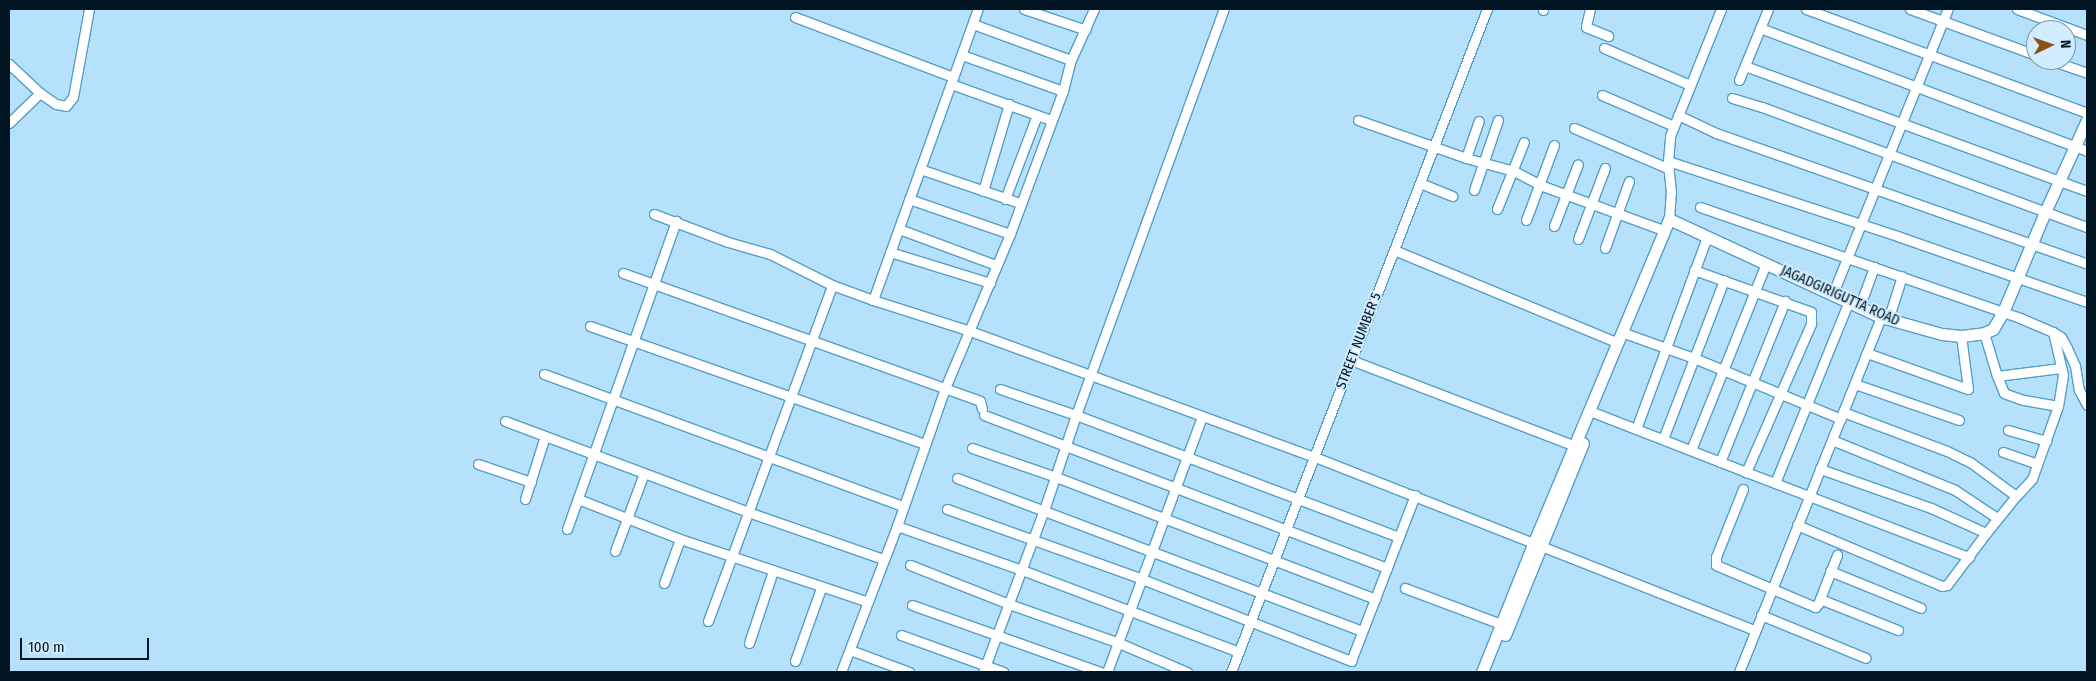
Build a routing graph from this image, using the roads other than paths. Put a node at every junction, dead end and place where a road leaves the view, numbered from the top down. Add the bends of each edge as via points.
1 (89, 9) edge
2 (978, 9) edge
3 (1024, 9) edge
4 (1094, 9) edge
5 (1224, 9) edge
6 (1487, 9) edge
7 (1590, 9) edge
8 (1721, 9) edge
9 (1768, 9) edge
10 (1806, 9) edge
11 (1910, 9) edge
12 (1948, 9) edge
13 (2017, 9) edge
14 (795, 17) dead end
15 (1944, 21) junction
16 (973, 24) junction
17 (1760, 28) junction
18 (1086, 30) junction
19 (2087, 35) edge
20 (1608, 36) dead end
21 (1604, 48) dead end
22 (2026, 51) edge
23 (1930, 53) junction
24 (962, 55) junction
25 (1071, 60) junction
26 (9, 64) edge
27 (1745, 66) junction
28 (1739, 80) dead end
29 (952, 81) junction
30 (1690, 85) junction
31 (1917, 87) junction
32 (1062, 91) junction
33 (40, 93) junction
34 (1602, 94) dead end
35 (1732, 98) dead end
36 (1009, 104) junction
37 (2087, 113) edge
38 (1037, 115) junction
39 (1678, 115) junction
40 (1051, 120) junction
41 (1358, 120) dead end
42 (1498, 120) dead end
43 (2087, 120) edge
44 (1480, 122) dead end
45 (1903, 122) junction
46 (9, 123) edge
47 (1674, 126) junction
48 (1574, 128) dead end
49 (1524, 142) dead end
50 (1554, 145) dead end
51 (2074, 146) junction
52 (1434, 147) junction
53 (2087, 151) edge
54 (1889, 154) junction
55 (1466, 158) junction
56 (1484, 162) junction
57 (1578, 164) dead end
58 (1668, 165) junction
59 (1605, 168) dead end
60 (920, 169) junction
61 (1514, 171) junction
62 (1630, 181) dead end
63 (2059, 182) junction
64 (1420, 183) junction
65 (1540, 185) junction
66 (1474, 190) dead end
67 (1875, 190) junction
68 (983, 191) junction
69 (2087, 191) edge
70 (1566, 194) junction
71 (1453, 196) dead end
72 (1005, 199) junction
73 (909, 200) junction
74 (1020, 203) junction
75 (1592, 204) junction
76 (1700, 206) dead end
77 (1497, 210) dead end
78 (2045, 212) junction
79 (654, 214) dead end
80 (1618, 214) junction
81 (1526, 220) dead end
82 (676, 221) junction
83 (1669, 224) junction
84 (1861, 225) junction
85 (1554, 226) dead end
86 (2087, 227) edge
87 (899, 229) junction
88 (1010, 234) junction
89 (1707, 237) junction
90 (1578, 238) dead end
91 (2032, 245) junction
92 (1605, 248) dead end
93 (1394, 250) junction
94 (890, 252) junction
95 (1848, 258) junction
96 (1766, 263) junction
97 (2087, 264) edge
98 (996, 265) junction
99 (1874, 267) junction
100 (1694, 270) junction
101 (623, 273) dead end
102 (1902, 276) junction
103 (2018, 279) junction
104 (1724, 280) junction
105 (653, 283) junction
106 (990, 283) junction
107 (832, 284) junction
108 (1755, 291) junction
109 (1833, 294) junction
110 (873, 300) junction
111 (1785, 301) junction
112 (2087, 302) edge
113 (1854, 304) junction
114 (2003, 312) junction
115 (1884, 318) junction
116 (590, 326) dead end
117 (970, 331) junction
118 (2054, 332) junction
119 (1984, 333) junction
120 (1627, 334) junction
121 (1961, 336) junction
122 (633, 341) junction
123 (811, 341) junction
124 (1616, 342) junction
125 (1665, 348) junction
126 (1867, 354) junction
127 (1694, 358) junction
128 (1351, 360) junction
129 (2061, 368) junction
130 (1723, 369) junction
131 (544, 374) dead end
132 (1091, 376) junction
133 (1997, 376) junction
134 (1753, 381) junction
135 (1855, 384) junction
136 (945, 388) junction
137 (1000, 389) dead end
138 (1781, 392) junction
139 (790, 398) junction
140 (614, 400) junction
141 (2087, 405) edge
142 (1806, 406) junction
143 (2058, 406) junction
144 (1595, 412) junction
145 (1076, 415) junction
146 (1842, 415) junction
147 (1202, 417) junction
148 (1959, 420) dead end
149 (504, 421) dead end
150 (1636, 429) junction
151 (2008, 430) dead end
152 (545, 436) junction
153 (1663, 439) junction
154 (1832, 440) junction
155 (2046, 441) junction
156 (925, 444) junction
157 (1067, 447) junction
158 (1577, 447) junction
159 (972, 448) dead end
160 (1691, 450) junction
161 (2003, 452) dead end
162 (594, 454) junction
163 (768, 457) junction
164 (1188, 457) junction
165 (1315, 457) junction
166 (1720, 462) junction
167 (478, 464) dead end
168 (2037, 464) junction
169 (1820, 469) junction
170 (1746, 472) junction
171 (644, 473) junction
172 (1056, 477) junction
173 (957, 478) dead end
174 (530, 482) junction
175 (1775, 483) junction
176 (1176, 488) junction
177 (1744, 490) dead end
178 (1415, 495) junction
179 (1809, 496) junction
180 (2016, 496) junction
181 (1298, 498) junction
182 (525, 499) dead end
183 (578, 499) junction
184 (903, 506) junction
185 (947, 509) dead end
186 (1044, 510) junction
187 (748, 512) junction
188 (1165, 518) junction
189 (1997, 518) junction
190 (627, 519) junction
191 (1797, 525) junction
192 (897, 526) junction
193 (567, 529) dead end
194 (1285, 530) junction
195 (1986, 533) junction
196 (1398, 537) junction
197 (680, 539) junction
198 (1032, 540) junction
199 (1538, 543) junction
200 (1153, 550) junction
201 (615, 552) dead end
202 (1837, 555) dead end
203 (732, 556) junction
204 (1968, 557) junction
205 (883, 559) junction
206 (1274, 560) junction
207 (910, 565) dead end
208 (1387, 568) junction
209 (1022, 570) junction
210 (774, 571) junction
211 (1830, 571) junction
212 (1142, 579) junction
213 (664, 583) dead end
214 (821, 588) junction
215 (1405, 588) dead end
216 (1771, 589) junction
217 (1262, 592) junction
218 (1375, 599) junction
219 (1820, 599) junction
220 (868, 602) junction
221 (1009, 604) junction
222 (912, 605) dead end
223 (1921, 608) dead end
224 (1130, 611) junction
225 (1761, 615) junction
226 (708, 621) dead end
227 (1251, 621) junction
228 (1501, 624) junction
229 (1754, 630) junction
230 (1898, 630) dead end
231 (1362, 631) junction
232 (901, 635) dead end
233 (997, 636) junction
234 (749, 643) dead end
235 (1118, 643) junction
236 (850, 650) junction
237 (1239, 652) junction
238 (1866, 658) dead end
239 (795, 661) dead end
240 (984, 669) edge
241 (841, 672) edge
242 (909, 672) edge
243 (1003, 672) edge
244 (1100, 672) edge
245 (1107, 672) edge
246 (1187, 672) edge
247 (1231, 672) edge
248 (1482, 672) edge
249 (1490, 672) edge
250 (1739, 672) edge

1 - 33 street via 72,98 66,106 56,104
2 - 16 street
3 - 18 street
4 - 18 street
5 - 132 street
6 - 52 street, STREET NUMBER 5
7 - 20 street via 1586,26
8 - 30 street
9 - 17 street
10 - 23 street
11 - 15 street
12 - 15 street
13 - 19 street
14 - 29 street
15 - 22 street
15 - 23 street
16 - 24 street
16 - 25 street
17 - 27 street
17 - 31 street
18 - 25 street
21 - 30 street
23 - 31 street
23 - 37 street
24 - 29 street
24 - 32 street
25 - 32 street
26 - 33 street
27 - 28 street
27 - 45 street
29 - 36 street
29 - 60 street
30 - 39 street
31 - 45 street
31 - 51 street
32 - 40 street
33 - 46 street
34 - 47 street
35 - 54 street
36 - 38 street
36 - 68 street
38 - 40 street
38 - 72 street
39 - 47 street
39 - 67 street via 1716,133
40 - 74 street
41 - 52 street
42 - 56 street
43 - 51 street
44 - 55 street
45 - 54 street
45 - 63 street
47 - 58 street
48 - 58 street
49 - 61 street
50 - 65 street
51 - 53 street
51 - 63 street
52 - 55 street
52 - 64 street, STREET NUMBER 5
54 - 67 street
54 - 78 street
55 - 56 street
56 - 61 street
56 - 66 street
57 - 70 street
58 - 83 street via 1671,192
58 - 84 street
59 - 75 street
60 - 68 street
60 - 73 street
61 - 65 street
61 - 77 street
62 - 80 street
63 - 69 street
63 - 78 street
64 - 71 street
64 - 93 street, STREET NUMBER 5
65 - 70 street
65 - 81 street
67 - 84 street
67 - 91 street
68 - 72 street
70 - 75 street
70 - 85 street
72 - 74 street
73 - 87 street
73 - 88 street
74 - 88 street
75 - 80 street
75 - 90 street
76 - 95 street
78 - 86 street
78 - 91 street
79 - 82 street
80 - 83 street
80 - 92 street
82 - 105 street
82 - 107 street via 728,242 770,254
83 - 89 street, JAGADGIRIGUTTA ROAD
83 - 120 street
83 - 124 street
84 - 95 street
84 - 103 street
87 - 94 street
87 - 98 street
88 - 98 street
89 - 96 street, JAGADGIRIGUTTA ROAD
89 - 100 street
91 - 97 street
91 - 103 street
93 - 124 street
93 - 128 street, STREET NUMBER 5
94 - 106 street
94 - 110 street
95 - 99 street
95 - 109 street
96 - 108 street
96 - 109 street, JAGADGIRIGUTTA ROAD
98 - 106 street
99 - 102 street
99 - 113 street
100 - 104 street
100 - 125 street
101 - 105 street
102 - 114 street
102 - 115 street
103 - 112 street
103 - 114 street
104 - 108 street
104 - 127 street
105 - 122 street
105 - 123 street
106 - 117 street
107 - 110 street
107 - 123 street
108 - 111 street
108 - 130 street
109 - 113 street, JAGADGIRIGUTTA ROAD
110 - 117 street
111 - 134 street
111 - 138 street via 1810,312 1811,324
113 - 115 street, JAGADGIRIGUTTA ROAD
113 - 142 street
114 - 118 street
114 - 119 street via 1992,329
115 - 121 street, JAGADGIRIGUTTA ROAD via 1920,329
115 - 126 street
116 - 122 street
117 - 132 street
117 - 136 street
118 - 129 street
118 - 141 street via 2067,348 2075,366 2079,390
119 - 121 street, JAGADGIRIGUTTA ROAD
119 - 133 street
120 - 125 street
120 - 144 street
121 - 126 street via 1968,389
122 - 139 street
122 - 140 street
123 - 136 street
123 - 139 street
124 - 158 street
125 - 127 street
125 - 150 street
126 - 135 street
127 - 130 street
127 - 153 street
128 - 158 street
128 - 165 street, STREET NUMBER 5
129 - 133 street
129 - 143 street via 2063,375
130 - 134 street
130 - 160 street
131 - 140 street
132 - 145 street
132 - 147 street
133 - 143 street via 2004,393 2022,400
134 - 138 street
134 - 166 street
135 - 146 street
135 - 148 street
136 - 156 street
136 - 157 street via 980,402 983,412
137 - 145 street
138 - 142 street
138 - 170 street
139 - 156 street
139 - 163 street
140 - 162 street
140 - 163 street
142 - 146 street
142 - 175 street
143 - 155 street
144 - 150 street
144 - 158 street
145 - 157 street
145 - 164 street
146 - 154 street
146 - 180 street via 1947,451 1970,462
147 - 164 street
147 - 165 street
149 - 152 street
150 - 153 street
151 - 155 street
152 - 162 street
152 - 174 street
153 - 160 street
154 - 169 street
154 - 189 street via 1955,490
155 - 168 street
156 - 184 street
157 - 172 street
157 - 176 street
158 - 199 street
159 - 172 street
160 - 166 street
161 - 168 street
162 - 171 street
162 - 183 street
163 - 184 street
163 - 187 street
164 - 176 street
164 - 181 street
165 - 178 street
165 - 181 street, STREET NUMBER 5
166 - 170 street
167 - 174 street
168 - 180 street via 2032,479
169 - 179 street
169 - 195 street via 1931,508
170 - 175 street
171 - 187 street
171 - 190 street
172 - 186 street
172 - 188 street
173 - 186 street
174 - 182 street
175 - 179 street
176 - 188 street
176 - 194 street
177 - 216 street via 1715,562
178 - 196 street
178 - 199 street
179 - 191 street
179 - 204 street
180 - 189 street
181 - 194 street, STREET NUMBER 5
181 - 196 street
183 - 190 street
183 - 193 street
184 - 192 street
185 - 198 street
186 - 198 street
186 - 200 street
187 - 203 street
187 - 205 street
188 - 200 street
188 - 206 street
189 - 195 street
190 - 197 street
190 - 201 street
191 - 204 street via 1942,586 1946,586
191 - 216 street
192 - 205 street
192 - 209 street
194 - 206 street, STREET NUMBER 5
194 - 208 street
195 - 204 street
196 - 208 street
197 - 203 street
197 - 213 street
198 - 209 street
198 - 212 street
199 - 228 street
199 - 229 street
199 - 249 street
200 - 212 street
200 - 217 street
202 - 211 street
203 - 210 street
203 - 226 street
205 - 220 street
206 - 217 street, STREET NUMBER 5
206 - 218 street
207 - 221 street
208 - 218 street
209 - 221 street
209 - 224 street
210 - 214 street
210 - 234 street
211 - 219 street
211 - 223 street
212 - 224 street
212 - 227 street
214 - 220 street
214 - 239 street
215 - 228 street
216 - 219 street via 1810,607 1815,607
216 - 225 street
217 - 227 street, STREET NUMBER 5
217 - 231 street
218 - 231 street
219 - 230 street
220 - 236 street
221 - 233 street
221 - 235 street
222 - 233 street
224 - 235 street
224 - 237 street
225 - 229 street
225 - 238 street
227 - 231 street via 1351,661
227 - 237 street, STREET NUMBER 5
228 - 248 street
229 - 250 street
232 - 240 street
233 - 240 street
233 - 244 street
235 - 245 street
235 - 246 street
236 - 241 street
236 - 242 street
237 - 247 street, STREET NUMBER 5
240 - 243 street

